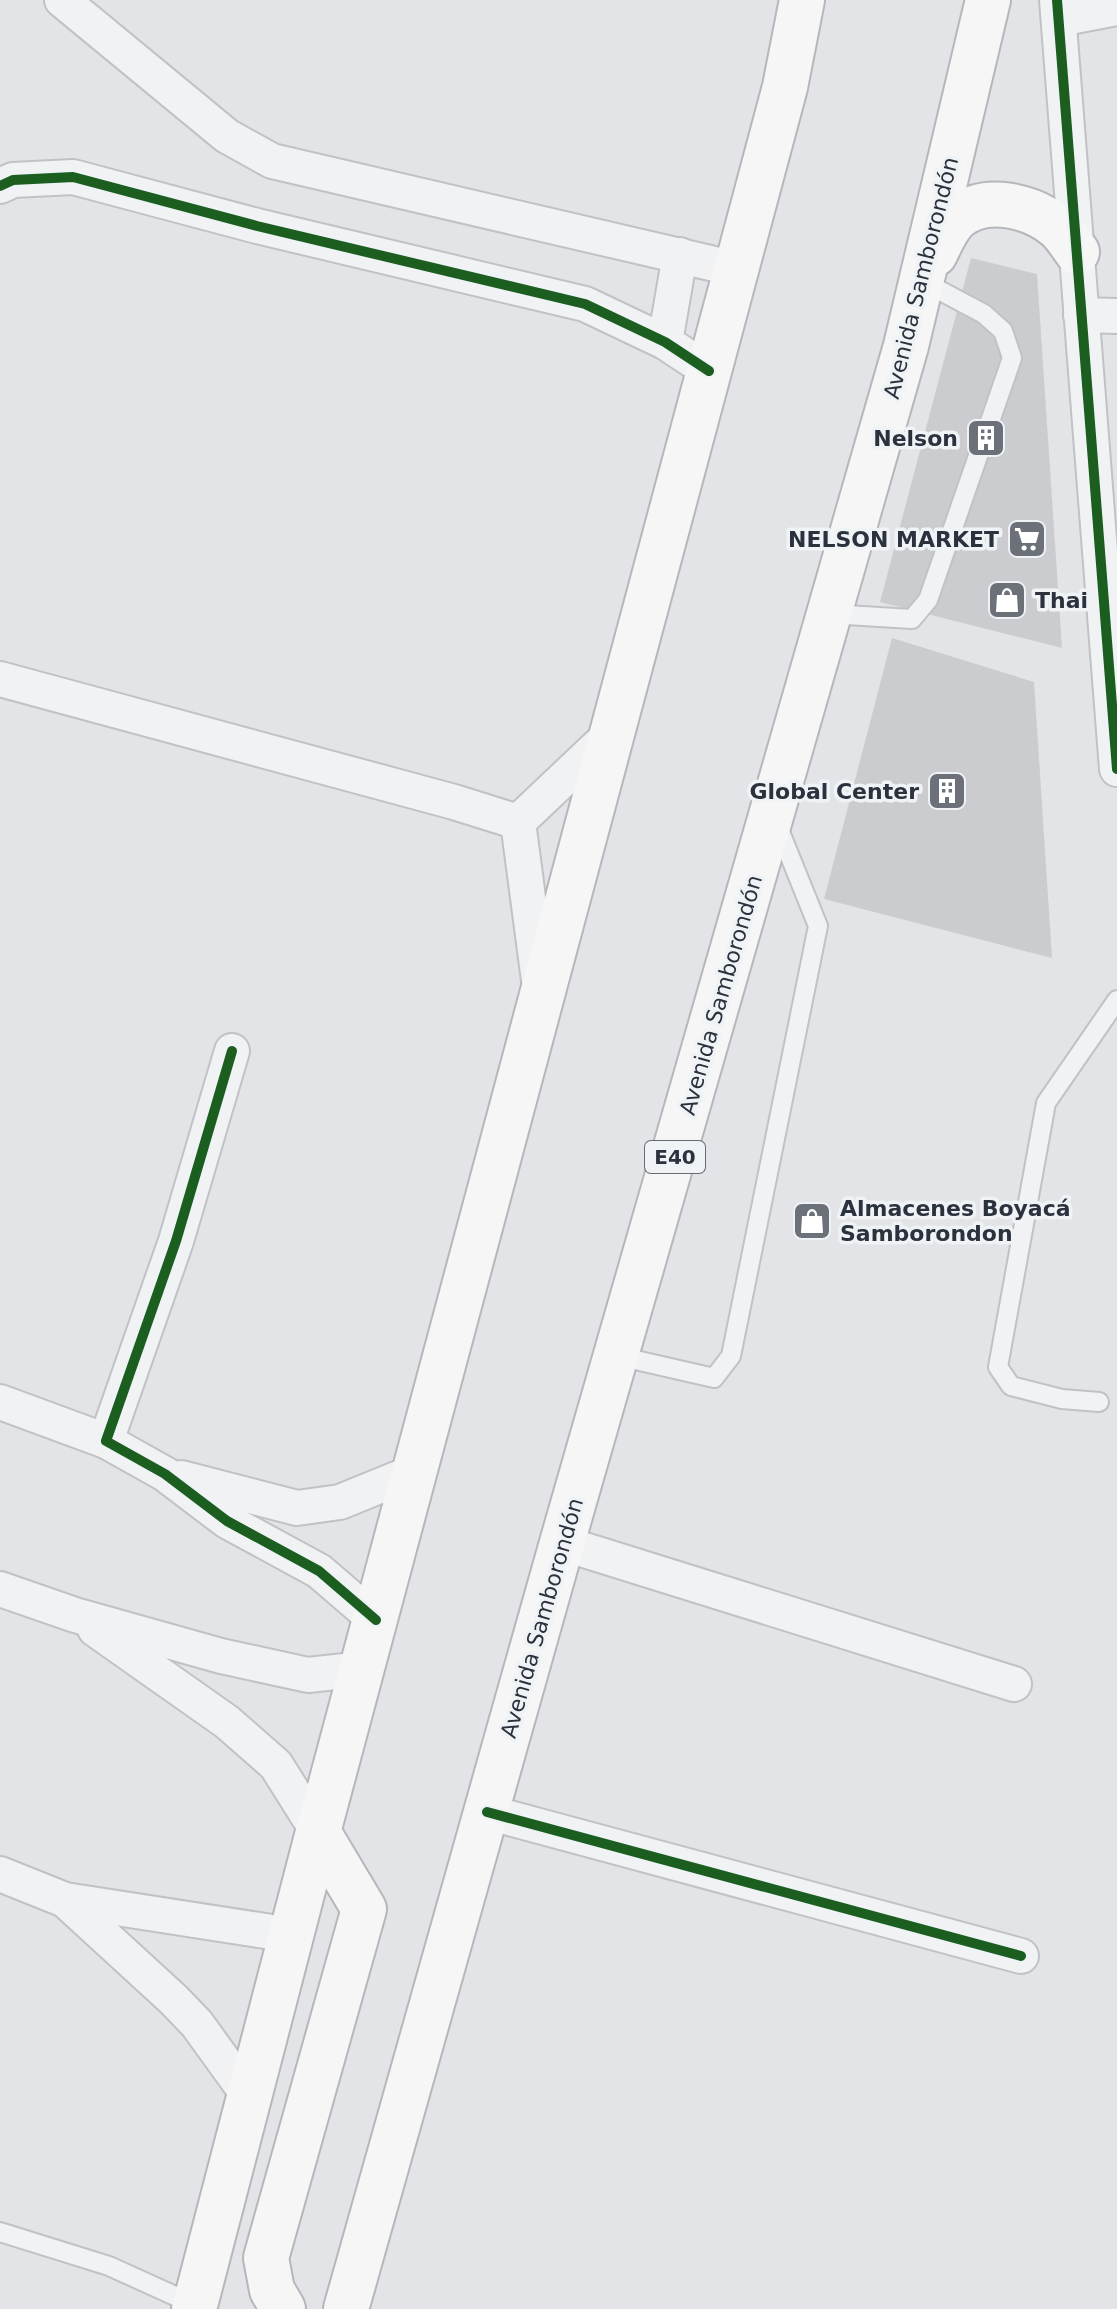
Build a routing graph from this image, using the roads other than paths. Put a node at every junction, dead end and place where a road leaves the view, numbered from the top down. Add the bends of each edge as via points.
1 (62, 0) edge
2 (802, 0) edge
3 (988, 0) edge
4 (1117, 8) edge
5 (1058, 10) edge
6 (0, 186) edge
7 (1077, 252) junction
8 (680, 255) junction
9 (736, 269) junction
10 (922, 281) junction
11 (1081, 315) junction
12 (1117, 316) edge
13 (665, 342) junction
14 (709, 371) junction
15 (830, 614) junction
16 (0, 679) edge
17 (613, 732) junction
18 (1117, 769) edge
19 (773, 814) junction
20 (518, 822) junction
21 (1117, 1000) edge
22 (541, 1001) junction
23 (232, 1051) dead end
24 (618, 1356) junction
25 (0, 1402) edge
26 (1099, 1402) dead end
27 (106, 1441) junction
28 (416, 1471) junction
29 (165, 1474) junction
30 (562, 1543) junction
31 (0, 1589) edge
32 (75, 1615) junction
33 (376, 1620) junction
34 (363, 1669) junction
35 (1014, 1684) dead end
36 (487, 1812) junction
37 (318, 1832) junction
38 (0, 1874) edge
39 (65, 1900) junction
40 (291, 1935) junction
41 (1021, 1956) dead end
42 (249, 2096) junction
43 (0, 2232) edge
44 (195, 2307) edge
45 (283, 2309) edge
46 (346, 2309) edge

1 - 8 street via 227,136 272,161
2 - 9 highway via 785,87
3 - 10 highway, Avenida Samborondón / E40
4 - 5 street
5 - 7 street
6 - 13 street via 13,180 73,177 585,304
7 - 10 highway via 1059,229 1033,212 1002,204 973,208 947,230
7 - 11 street
8 - 9 street
8 - 13 street
9 - 14 highway
10 - 15 highway, Avenida Samborondón / E40
10 - 15 lane via 984,314 1003,331 1012,358 928,600 912,619
11 - 12 street
11 - 18 street
13 - 14 street
14 - 17 highway
15 - 19 highway, Avenida Samborondón / E40
16 - 20 street
17 - 20 street
17 - 22 highway
19 - 24 highway, Avenida Samborondón / E40
19 - 24 lane via 818,926 731,1356 714,1378
20 - 22 street
21 - 26 lane via 1046,1103 998,1367 1011,1386
22 - 28 highway
23 - 27 street via 176,1241
24 - 30 highway, Avenida Samborondón / E40
25 - 27 street
27 - 29 street
28 - 29 street via 340,1502 297,1508
28 - 33 highway
29 - 33 street via 227,1521 319,1571
30 - 35 street
30 - 36 highway, Avenida Samborondón / E40
31 - 32 street
32 - 34 street via 308,1675
32 - 37 street via 227,1722 276,1765
33 - 34 highway
34 - 37 highway
36 - 41 street
36 - 46 highway, Avenida Samborondón / E40
37 - 40 highway
37 - 45 highway via 364,1909 266,2258 272,2290
38 - 39 street
39 - 40 street
39 - 42 street via 197,2024
40 - 42 highway
42 - 44 highway
43 - 44 lane via 109,2266

